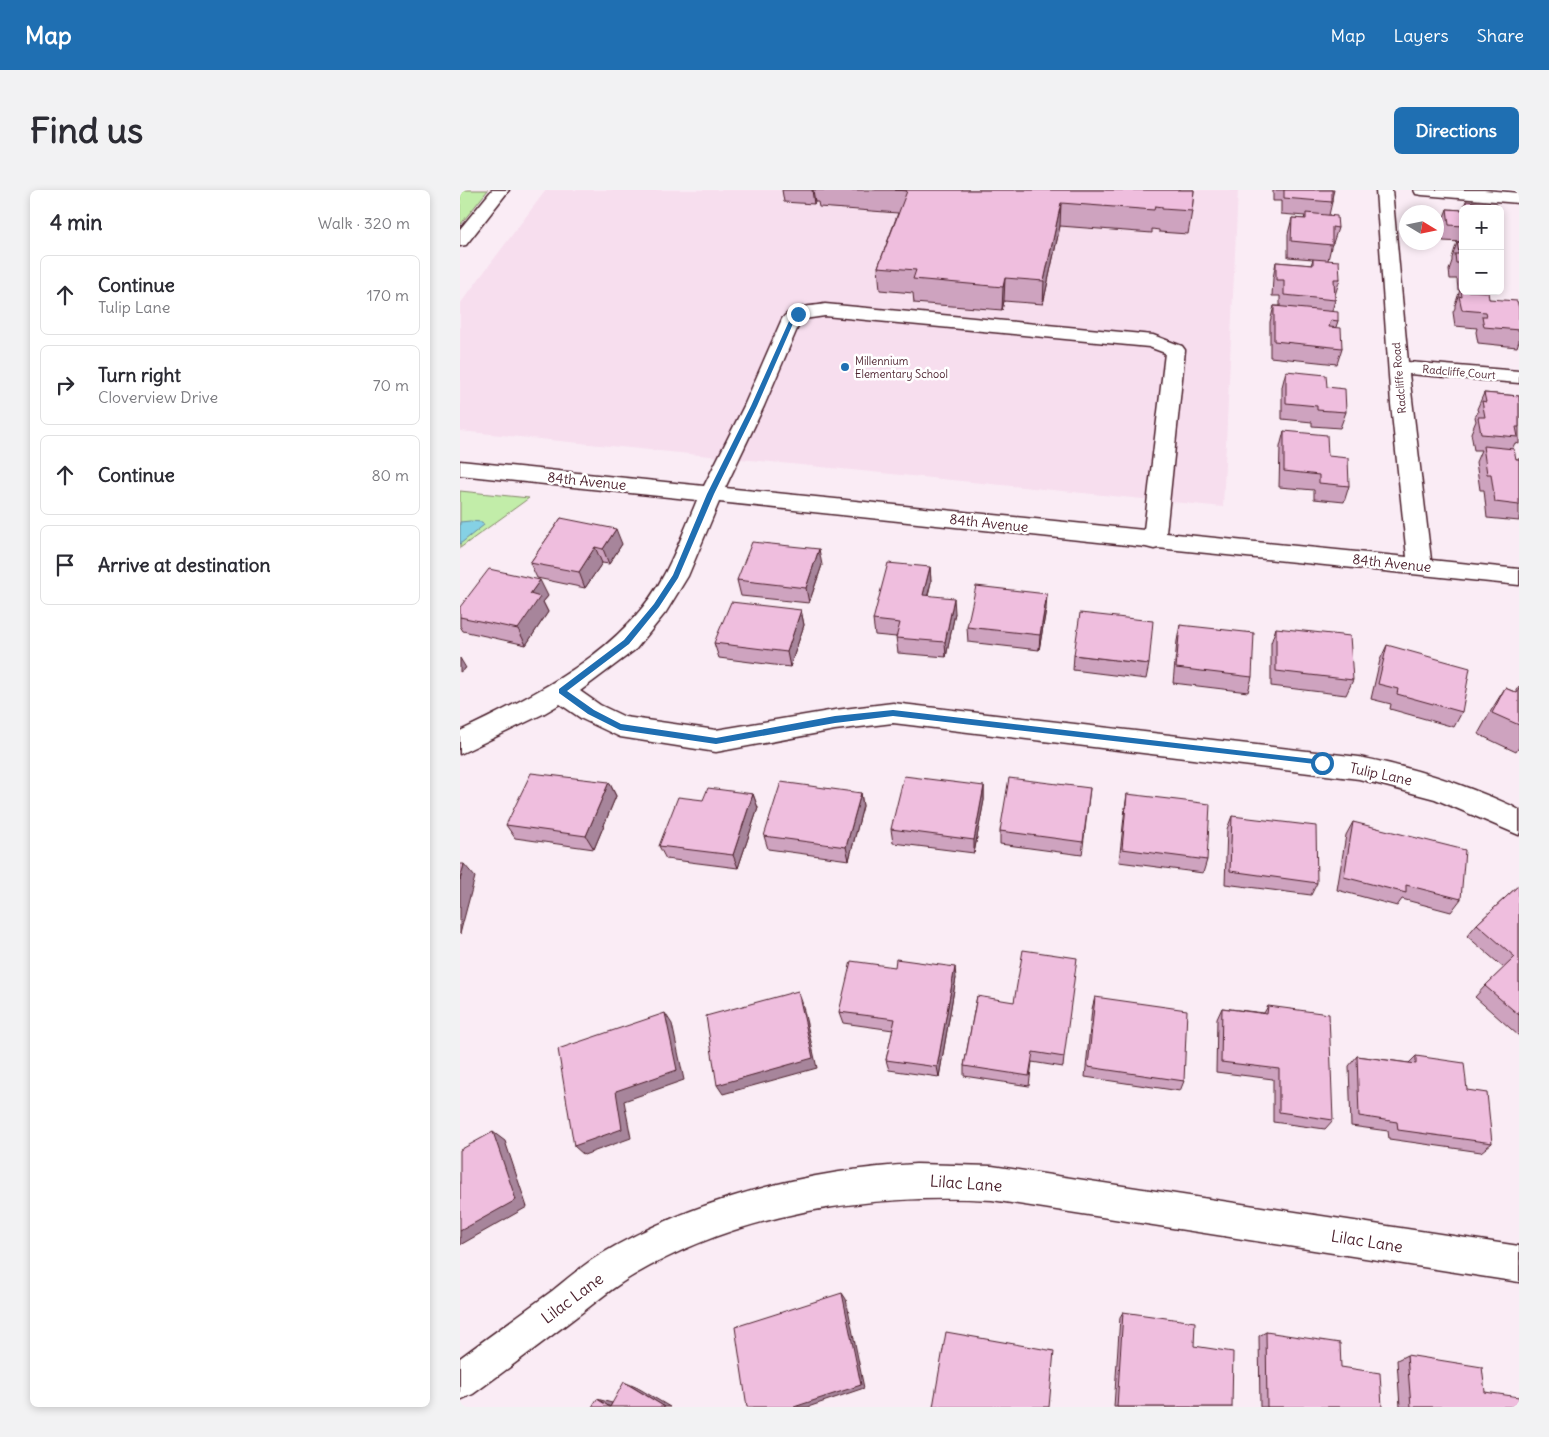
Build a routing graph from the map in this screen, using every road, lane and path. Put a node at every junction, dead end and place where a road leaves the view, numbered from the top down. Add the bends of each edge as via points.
1 (501, 190) edge
2 (1384, 190) edge
3 (1422, 190) edge
4 (1519, 198) edge
5 (460, 241) edge
6 (1398, 367) junction
7 (1519, 377) edge
8 (460, 468) edge
9 (711, 494) junction
10 (1154, 541) junction
11 (1420, 565) junction
12 (1519, 577) edge
13 (561, 691) junction
14 (460, 743) edge
15 (1519, 823) edge
16 (1519, 1264) edge
17 (460, 1381) edge

1 - 5 street
2 - 6 street, Radcliffe Road
3 - 4 street
6 - 7 street, Radcliffe Court
6 - 11 street, Radcliffe Road
8 - 9 street, 84th Avenue
9 - 10 street, 84th Avenue
9 - 10 street via 792,319 798,314 822,319 1175,350
9 - 13 street via 676,576 656,606 626,642
10 - 11 street, 84th Avenue
11 - 12 street, 84th Avenue
13 - 14 street
13 - 15 street, Tulip Lane via 620,727 716,741 893,713 1359,768 1424,783
16 - 17 street, Lilac Lane via 992,1183 911,1180 860,1184 794,1196 727,1215 670,1238 612,1268

